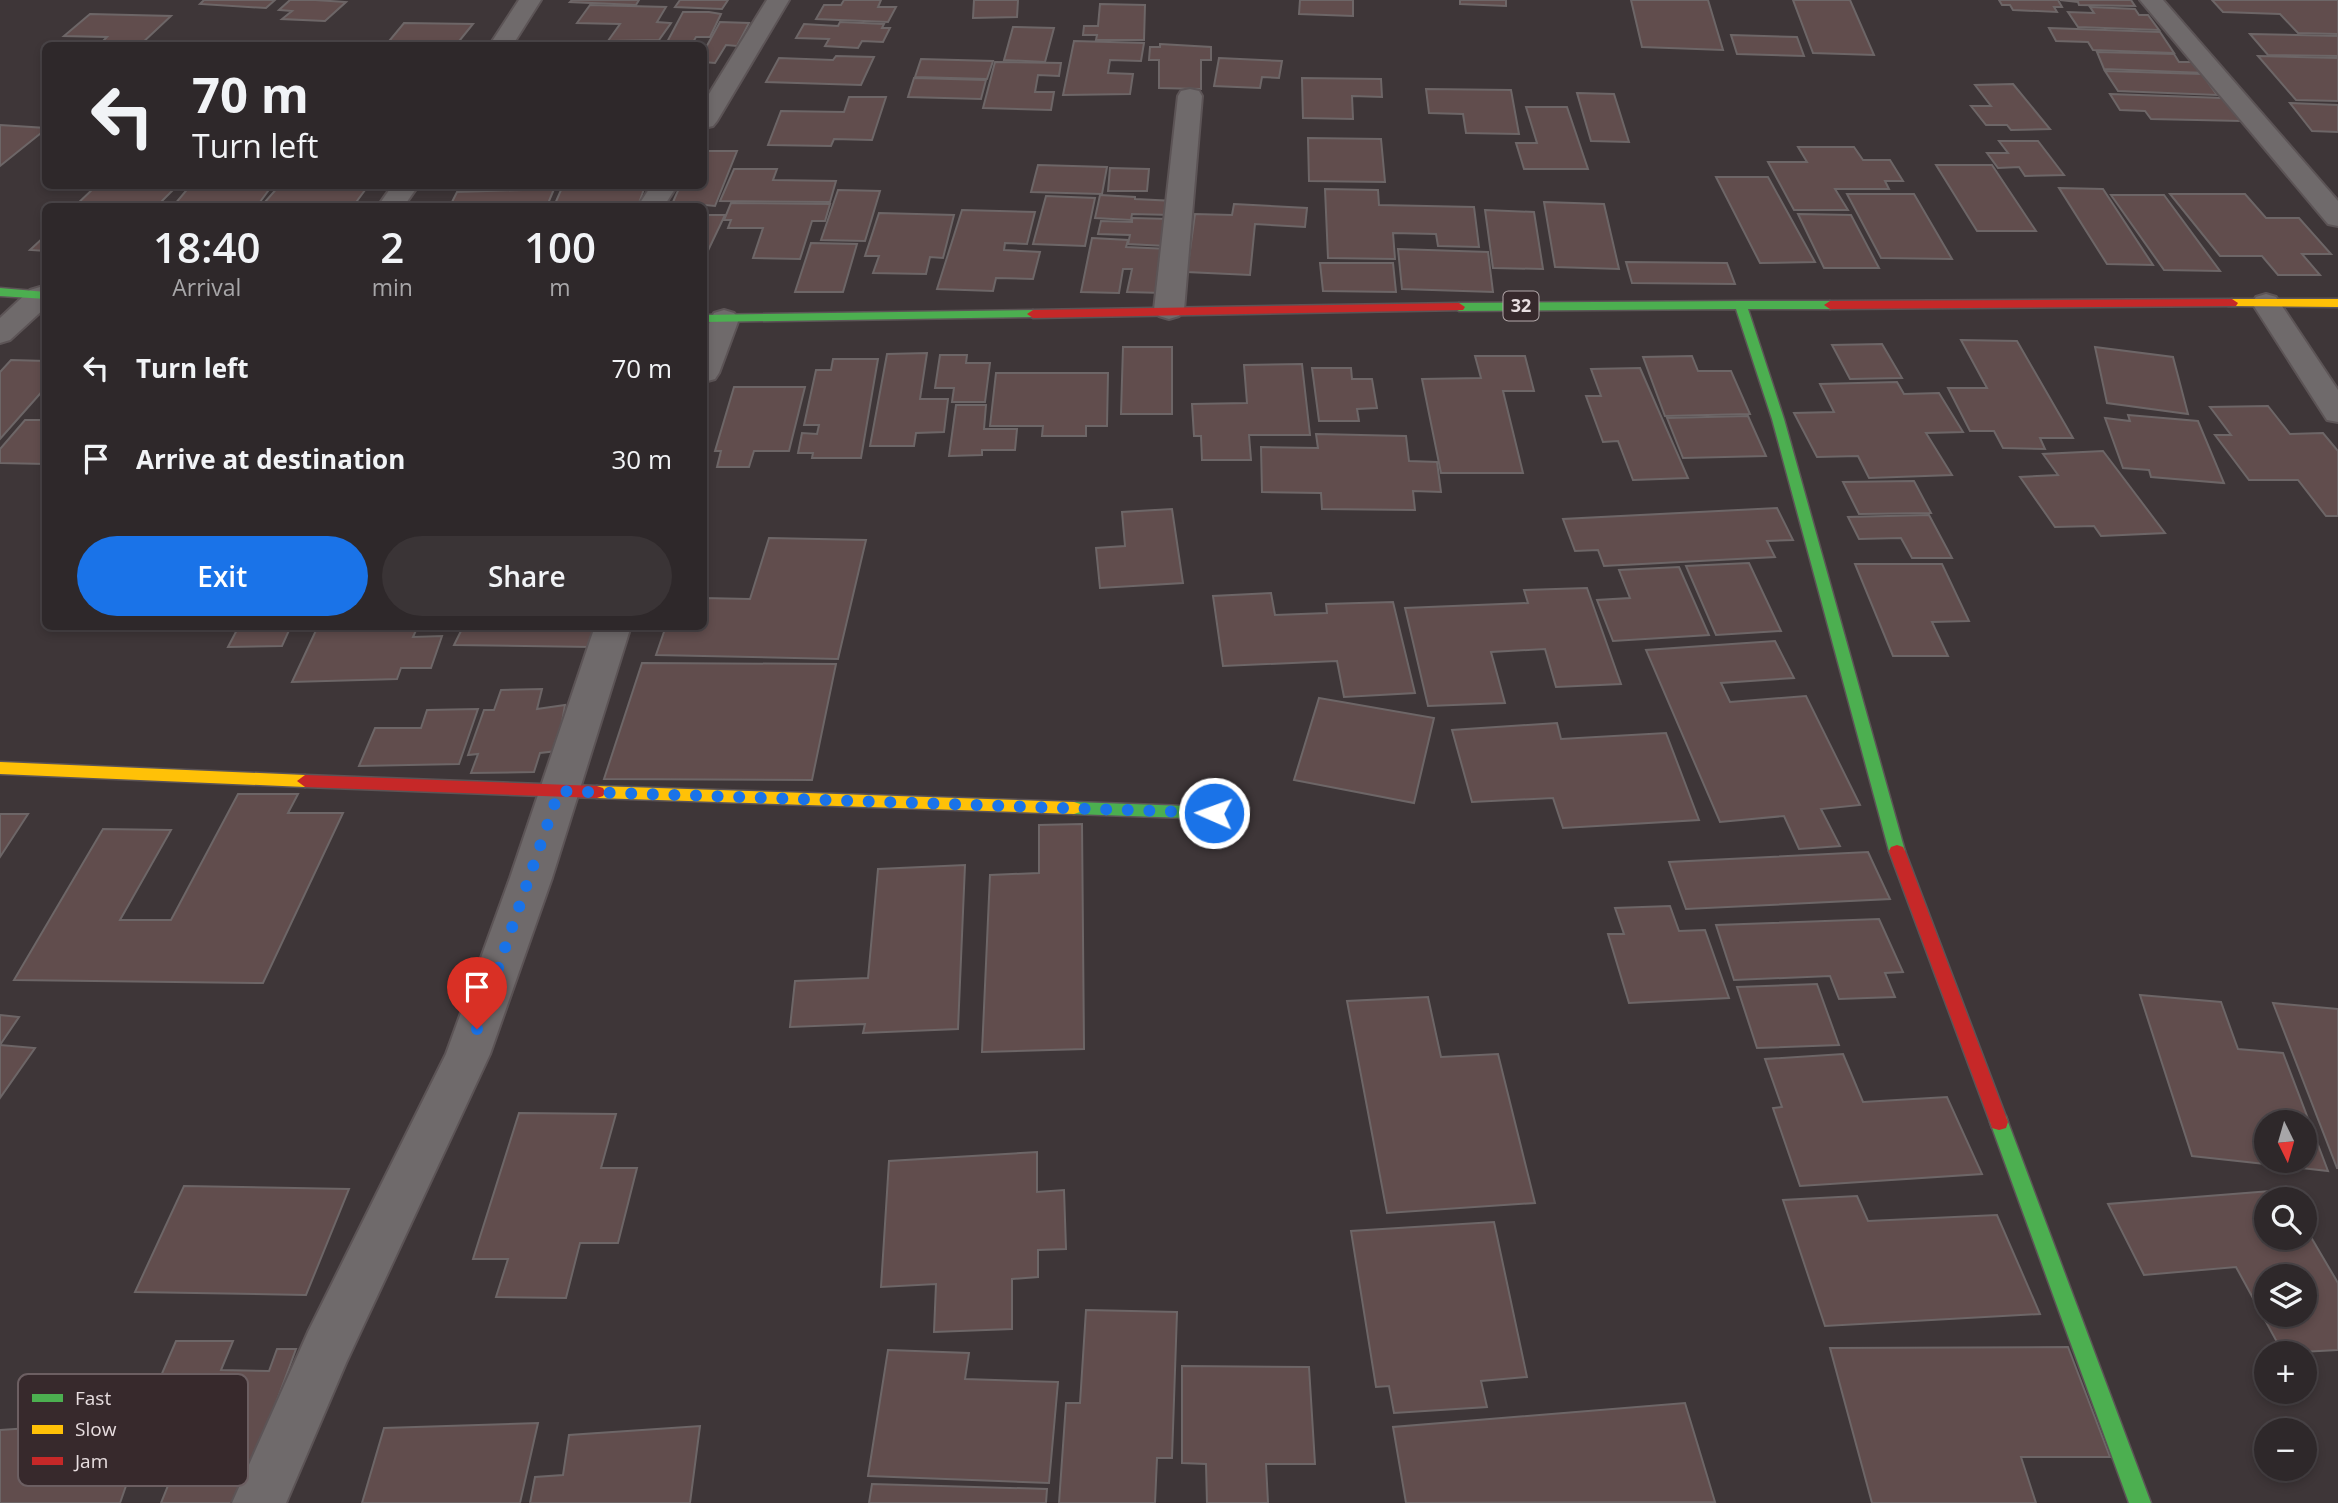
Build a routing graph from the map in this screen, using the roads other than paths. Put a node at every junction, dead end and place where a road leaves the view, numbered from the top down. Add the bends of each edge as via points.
1 (530, 0) edge
2 (778, 0) edge
3 (2151, 0) edge
4 (503, 42) edge
5 (1190, 96) dead end
6 (707, 116) edge
7 (2338, 218) edge
8 (0, 292) edge
9 (42, 296) edge
10 (42, 297) edge
11 (2266, 303) junction
12 (2338, 303) edge
13 (1741, 305) junction
14 (1170, 310) junction
15 (714, 319) edge
16 (0, 334) edge
17 (707, 357) edge
18 (2338, 413) edge
19 (612, 630) edge
20 (0, 768) edge
21 (559, 791) junction
22 (1214, 813) dead end
23 (259, 1503) edge
24 (2140, 1503) edge

1 - 4 street
2 - 6 street
3 - 7 street
5 - 14 street
8 - 9 main road
10 - 16 street
11 - 12 main road, 32
11 - 13 main road, 32
11 - 18 street
13 - 14 main road, 32
13 - 24 main road via 1778,419 1898,854
14 - 15 main road, 32
15 - 17 street
19 - 21 street
20 - 21 main road
21 - 22 main road
21 - 23 street via 468,1054 326,1349

